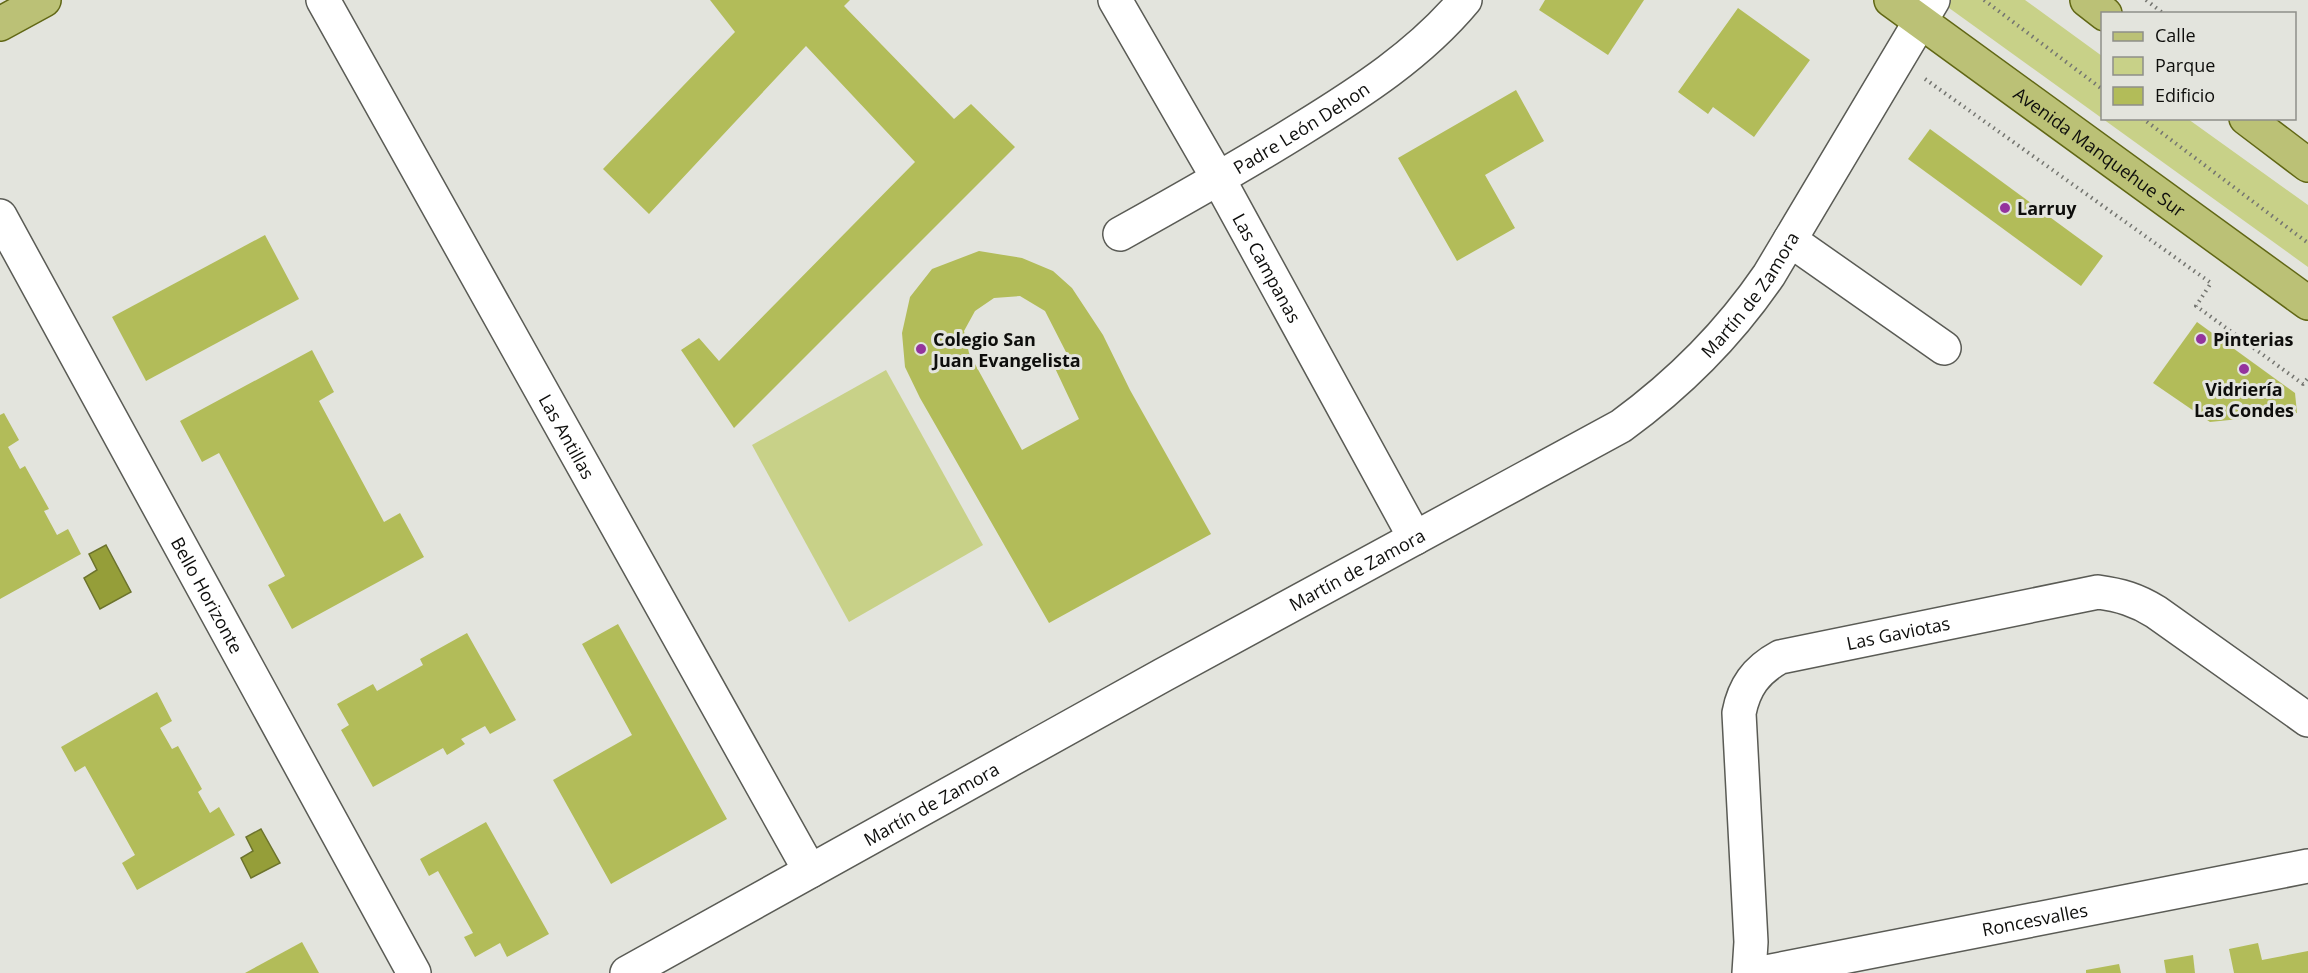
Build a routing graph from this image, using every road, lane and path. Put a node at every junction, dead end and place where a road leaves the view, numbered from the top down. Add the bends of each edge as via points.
1 (44, 0) edge
2 (323, 0) edge
3 (1115, 0) edge
4 (1465, 0) edge
5 (1891, 0) edge
6 (1984, 0) edge
7 (2087, 0) edge
8 (2146, 0) edge
9 (1927, 11) edge
10 (2102, 12) edge
11 (2161, 12) edge
12 (5, 14) edge
13 (1930, 82) dead end
14 (2101, 88) edge
15 (2145, 120) edge
16 (2249, 120) edge
17 (2308, 165) edge
18 (1219, 180) junction
19 (0, 216) edge
20 (1120, 234) dead end
21 (1790, 240) junction
22 (2308, 243) edge
23 (2308, 303) edge
24 (1944, 348) dead end
25 (2308, 378) edge
26 (1415, 538) junction
27 (2308, 720) edge
28 (2308, 866) edge
29 (810, 871) junction
30 (414, 973) edge
31 (627, 973) edge
32 (1749, 973) edge
33 (1761, 973) edge

1 - 12 main road
2 - 29 street, Las Antillas
3 - 18 street, Las Campanas
4 - 18 street, Padre León Dehon via 1442,27 1367,88
5 - 9 main road, Avenida Manquehue Sur
6 - 14 path
7 - 10 main road
8 - 11 path
9 - 21 street, Martín de Zamora
9 - 23 main road, Avenida Manquehue Sur
13 - 25 path via 2211,283 2196,306 2303,384
15 - 22 path
16 - 17 main road
18 - 20 street, Padre León Dehon
18 - 26 street, Las Campanas
19 - 30 street, Bello Horizonte
21 - 24 street
21 - 26 street, Martín de Zamora via 1746,309 1704,356 1656,400 1620,426
26 - 29 street, Martín de Zamora
27 - 32 street, Las Gaviotas via 2156,612 2132,598 2115,594 2098,592 1780,657 1758,672 1742,698 1739,713 1751,942
28 - 33 street, Roncesvalles
29 - 31 street, Martín de Zamora

